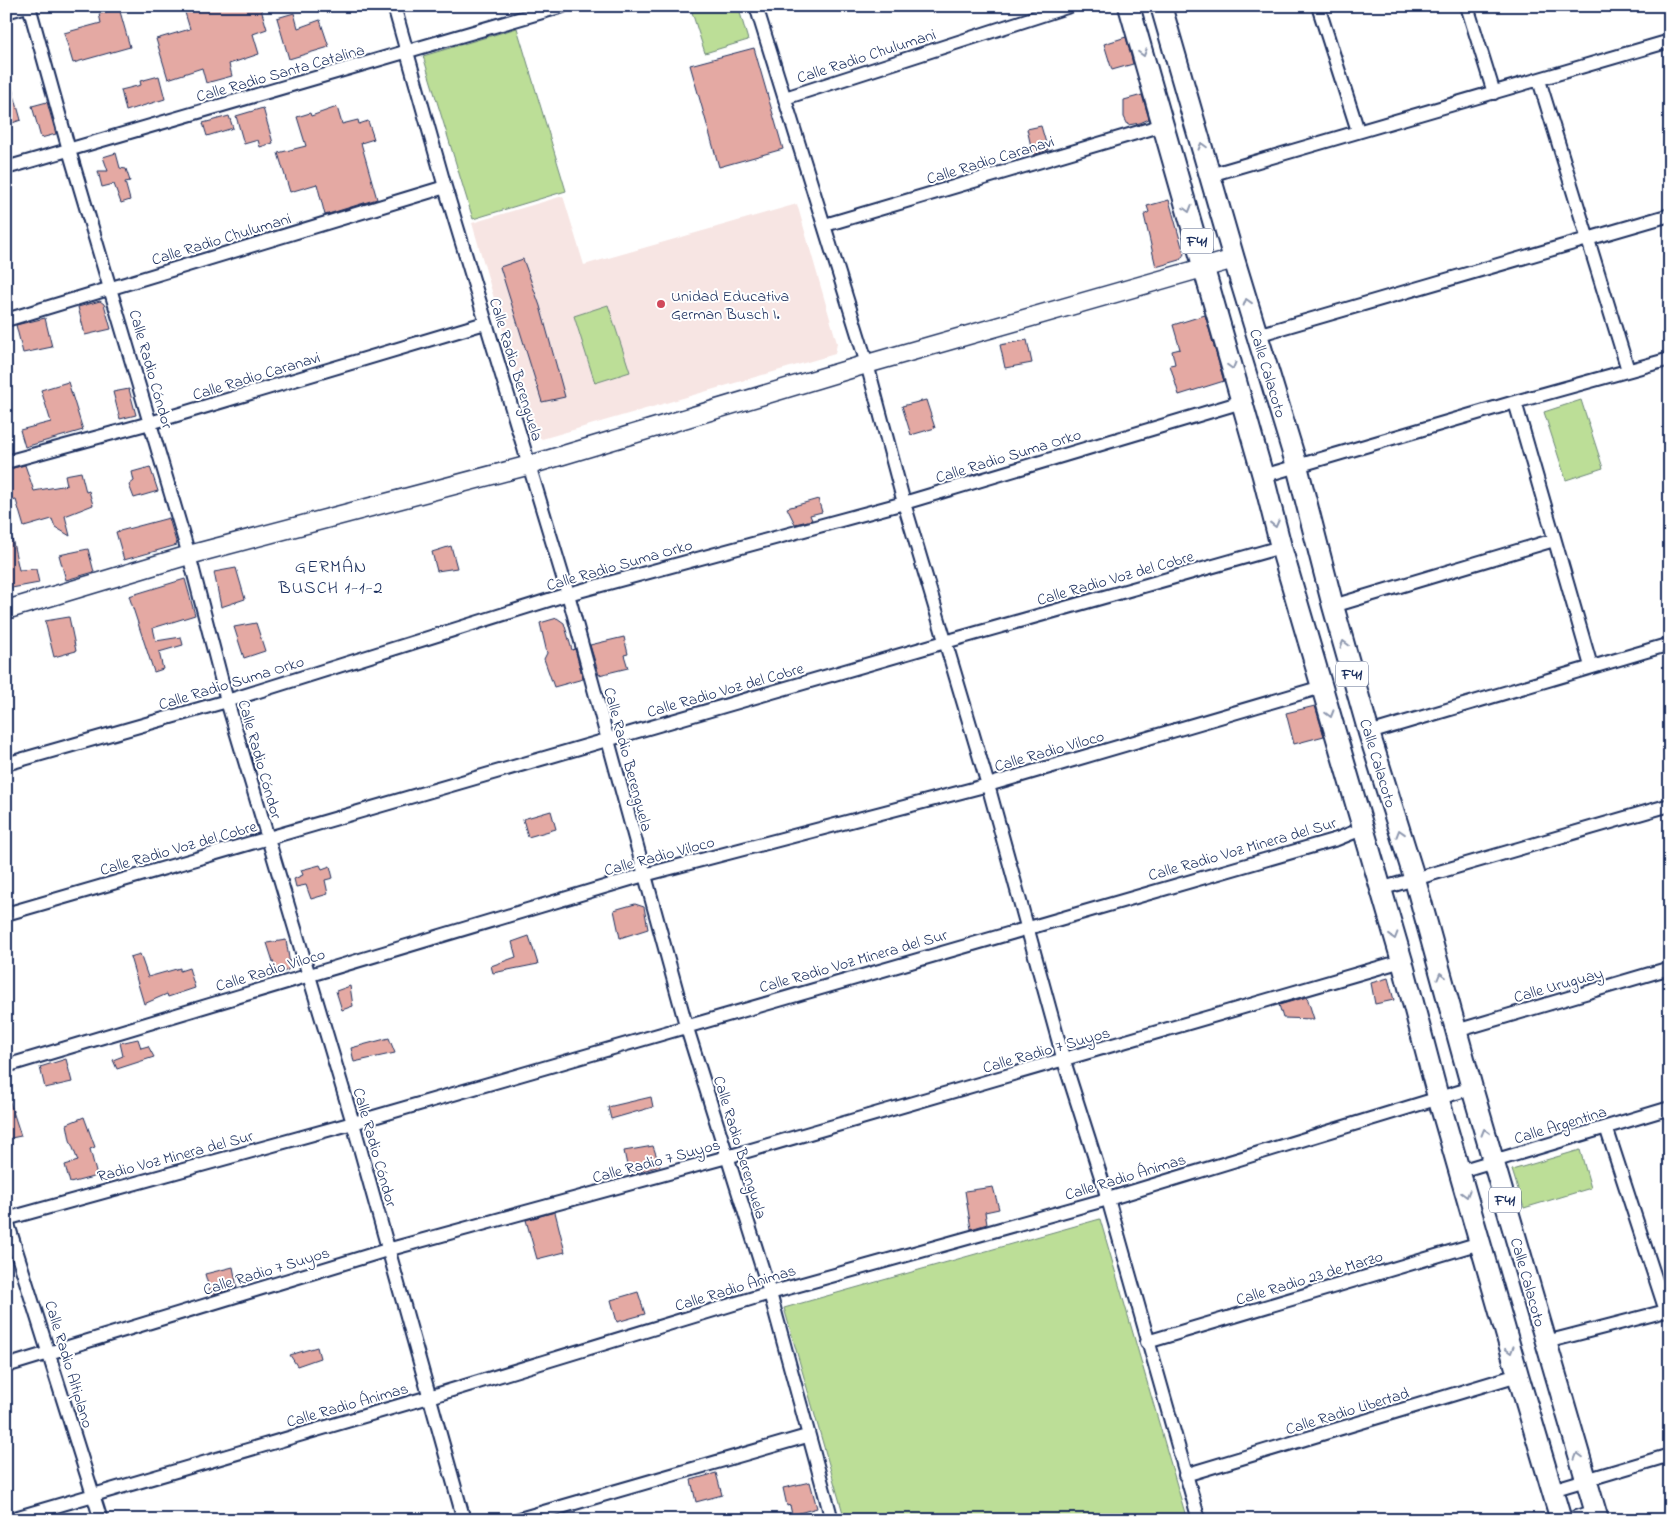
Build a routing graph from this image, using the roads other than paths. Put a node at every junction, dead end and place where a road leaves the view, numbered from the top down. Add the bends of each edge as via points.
1 (28, 6) edge
2 (394, 6) edge
3 (563, 6) edge
4 (756, 6) edge
5 (1070, 6) edge
6 (1129, 6) edge
7 (1161, 6) edge
8 (1318, 6) edge
9 (1467, 6) edge
10 (6, 12) edge
11 (1670, 41) edge
12 (406, 53) junction
13 (1539, 80) junction
14 (1494, 94) junction
15 (785, 98) junction
16 (1163, 125) junction
17 (1358, 131) junction
18 (69, 150) junction
19 (6, 168) edge
20 (1210, 175) junction
21 (445, 187) junction
22 (1670, 215) edge
23 (825, 225) junction
24 (1588, 240) junction
25 (1234, 259) junction
26 (1204, 267) junction
27 (112, 289) junction
28 (6, 320) edge
29 (485, 323) junction
30 (1257, 335) junction
31 (1670, 359) edge
32 (867, 364) junction
33 (1628, 370) junction
34 (1242, 402) junction
35 (1516, 402) junction
36 (150, 423) junction
37 (6, 462) edge
38 (530, 465) junction
39 (1297, 466) junction
40 (1264, 476) junction
41 (904, 503) junction
42 (1554, 540) junction
43 (1281, 547) junction
44 (189, 555) junction
45 (568, 594) junction
46 (1333, 606) junction
47 (6, 610) edge
48 (945, 642) junction
49 (1670, 644) edge
50 (1591, 666) junction
51 (1322, 687) junction
52 (227, 701) junction
53 (1369, 733) junction
54 (607, 740) junction
55 (6, 764) edge
56 (988, 785) junction
57 (1670, 805) edge
58 (1362, 829) junction
59 (268, 837) junction
60 (644, 875) junction
61 (1415, 880) junction
62 (1380, 890) junction
63 (6, 914) edge
64 (1026, 927) junction
65 (1402, 961) junction
66 (1670, 968) edge
67 (308, 975) junction
68 (686, 1025) junction
69 (1456, 1031) junction
70 (1064, 1061) junction
71 (6, 1066) edge
72 (1472, 1088) junction
73 (1438, 1097) junction
74 (1670, 1108) edge
75 (352, 1123) junction
76 (1606, 1127) junction
77 (726, 1157) junction
78 (1493, 1160) junction
79 (1460, 1171) junction
80 (1108, 1199) junction
81 (6, 1218) edge
82 (1480, 1243) junction
83 (387, 1250) junction
84 (770, 1293) junction
85 (1668, 1310) edge
86 (1147, 1342) junction
87 (1546, 1342) junction
88 (50, 1354) junction
89 (6, 1366) edge
90 (1518, 1375) junction
91 (429, 1397) junction
92 (807, 1436) junction
93 (1670, 1455) edge
94 (1185, 1475) junction
95 (1585, 1480) junction
96 (1552, 1490) junction
97 (93, 1494) junction
98 (1596, 1515) edge
99 (8, 1520) edge
100 (101, 1520) edge
101 (464, 1520) edge
102 (516, 1520) edge
103 (832, 1520) edge
104 (1199, 1520) edge
105 (1561, 1520) edge
106 (1568, 1520) edge

1 - 10 street
1 - 18 street, Calle Radio Cóndor
2 - 12 street, Calle Radio Berenguela
3 - 12 street, Calle Radio Santa Catalina
4 - 15 street
5 - 15 street, Calle Radio Chulumani
6 -> 16 main road, Calle Calacoto / F41
20 -> 7 main road, Calle Calacoto / F41
8 - 17 street
9 - 14 street
11 - 13 street
12 - 18 street, Calle Radio Santa Catalina
12 - 21 street, Calle Radio Berenguela
13 - 14 street
13 - 24 street
14 - 17 street
15 - 23 street
16 - 23 street, Calle Radio Caranavi
16 -> 26 main road, Calle Calacoto / F41
17 - 20 street
18 - 19 street, Calle Radio Santa Catalina
18 - 27 street, Calle Radio Cóndor
20 - 25 main road, Calle Calacoto / F41
21 - 27 street, Calle Radio Chulumani
21 - 29 street, Calle Radio Berenguela
22 - 24 street
23 - 32 street
24 - 30 street
24 - 33 street
25 - 26 street
30 -> 25 main road, Calle Calacoto / F41
26 - 32 street
26 -> 34 main road, Calle Calacoto / F41
27 - 28 street, Calle Radio Chulumani
27 - 36 street, Calle Radio Cóndor
29 - 36 street, Calle Radio Caranavi
29 - 38 street, Calle Radio Berenguela
30 - 39 main road, Calle Calacoto / F41
31 - 33 street
32 - 38 street
32 - 41 street
33 - 35 street
34 - 40 main road, Calle Calacoto / F41
34 - 41 street, Calle Radio Suma Orko
35 - 39 street
35 - 42 street
36 - 37 street, Calle Radio Caranavi
36 - 44 street, Calle Radio Cóndor
38 - 44 street
38 - 45 street, Calle Radio Berenguela
39 - 40 street
39 - 46 main road, Calle Calacoto / F41
40 -> 43 main road, Calle Calacoto / F41
41 - 45 street, Calle Radio Suma Orko
41 - 48 street
42 - 46 street
42 - 50 street
43 - 48 street, Calle Radio Voz del Cobre
43 - 51 main road, Calle Calacoto / F41
44 - 47 street
44 - 52 street, Calle Radio Cóndor
45 - 52 street, Calle Radio Suma Orko
45 - 54 street, Calle Radio Berenguela
53 -> 46 main road, Calle Calacoto / F41
48 - 54 street, Calle Radio Voz del Cobre
48 - 56 street
49 - 50 street
50 - 53 street
51 - 56 street, Calle Radio Viloco
51 -> 58 main road, Calle Calacoto / F41
52 - 55 street, Calle Radio Suma Orko
52 - 59 street, Calle Radio Cóndor
61 -> 53 main road, Calle Calacoto / F41
54 - 59 street, Calle Radio Voz del Cobre
54 - 60 street, Calle Radio Berenguela
56 - 60 street, Calle Radio Viloco
56 - 64 street
57 - 61 street
58 - 62 main road, Calle Calacoto / F41
58 - 64 street, Calle Radio Voz Minera del Sur via 1328,842
59 - 63 street, Calle Radio Voz del Cobre
59 - 67 street, Calle Radio Cóndor
60 - 67 street, Calle Radio Viloco
60 - 68 street, Calle Radio Berenguela
61 - 62 street
69 -> 61 main road, Calle Calacoto / F41
62 -> 65 main road, Calle Calacoto / F41
64 - 68 street, Calle Radio Voz Minera del Sur
64 - 70 street
65 - 70 street, Calle Radio 7 Suyos
65 - 73 main road, Calle Calacoto / F41
66 - 69 street, Calle Uruguay
67 - 71 street, Calle Radio Viloco
67 - 75 street, Calle Radio Cóndor
68 - 75 street, Calle Radio Voz Minera del Sur
68 - 77 street, Calle Radio Berenguela
69 - 72 main road, Calle Calacoto / F41
70 - 77 street, Calle Radio 7 Suyos
70 - 80 street
72 - 73 street, Calle Radio Ánimas
78 -> 72 main road, Calle Calacoto / F41
73 - 79 main road, Calle Calacoto / F41
73 - 80 street, Calle Radio Ánimas
74 - 76 street, Calle Argentina
75 - 81 street, Radio Voz Minera del Sur
75 - 83 street, Calle Radio Cóndor
76 - 78 street, Calle Argentina
76 - 85 street
77 - 83 street, Calle Radio 7 Suyos
77 - 84 street, Calle Radio Berenguela
78 - 79 street, Calle Argentina
78 - 87 main road, Calle Calacoto / F41
79 -> 82 main road, Calle Calacoto / F41
80 - 84 street, Calle Radio Ánimas
80 - 86 street
81 - 88 street, Calle Radio Altiplano
82 - 86 street, Calle Radio 23 de Marzo
82 -> 90 main road, Calle Calacoto / F41
83 - 88 street, Calle Radio 7 Suyos
83 - 91 street, Calle Radio Cóndor
84 - 91 street, Calle Radio Ánimas
84 - 92 street, Calle Radio Berenguela
85 - 87 street
86 - 94 street
95 -> 87 main road, Calle Calacoto / F41
88 - 89 street, Calle Radio 7 Suyos
88 - 97 street, Calle Radio Altiplano
90 - 94 street, Calle Radio Libertad
90 - 96 main road, Calle Calacoto / F41
91 - 97 street, Calle Radio Ánimas
91 - 101 street, Calle Radio Cóndor
92 - 102 street
92 - 103 street, Calle Radio Berenguela
93 - 95 street
94 - 104 street
95 - 96 street
95 - 98 main road, Calle Calacoto / F41
96 - 105 main road, Calle Calacoto / F41
97 - 99 street, Calle Radio Ánimas
97 - 100 street, Calle Radio Altiplano
98 - 106 street

